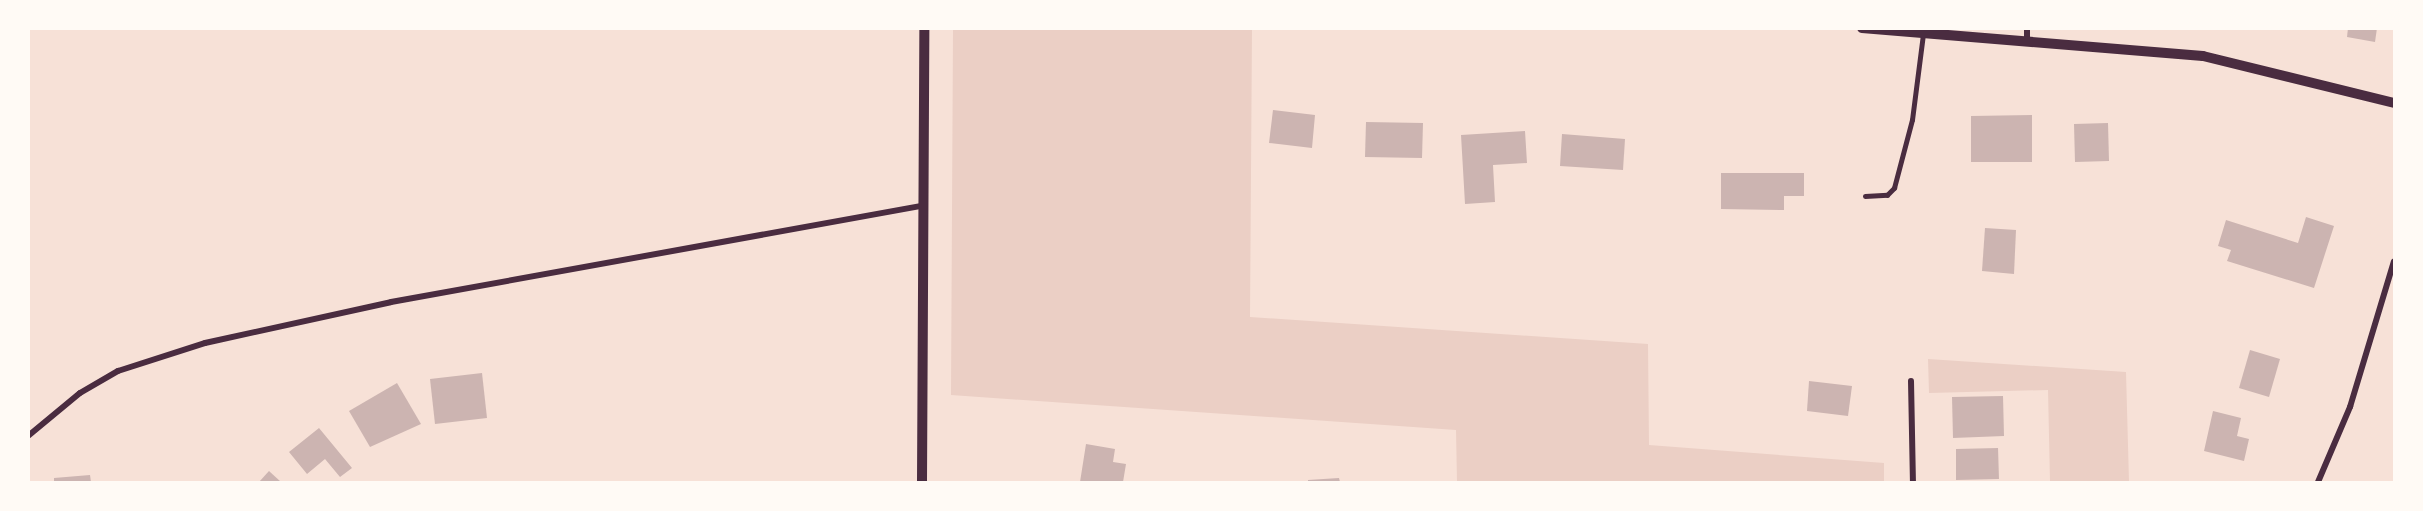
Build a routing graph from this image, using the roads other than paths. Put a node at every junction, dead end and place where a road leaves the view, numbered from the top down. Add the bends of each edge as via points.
1 (924, 28) edge
2 (1862, 28) edge
3 (1924, 32) junction
4 (2027, 34) edge
5 (2394, 103) edge
6 (1865, 196) dead end
7 (921, 206) junction
8 (2394, 261) edge
9 (1911, 381) dead end
10 (28, 436) edge
11 (922, 483) edge
12 (1913, 483) edge
13 (2318, 483) edge

1 - 7 street
2 - 3 street
3 - 4 street
3 - 6 lane via 1912,120 1894,188 1887,195
4 - 5 street via 2251,64
7 - 10 street via 391,302 205,342 118,371 65,404
7 - 11 street
8 - 13 street via 2350,407
9 - 12 street

